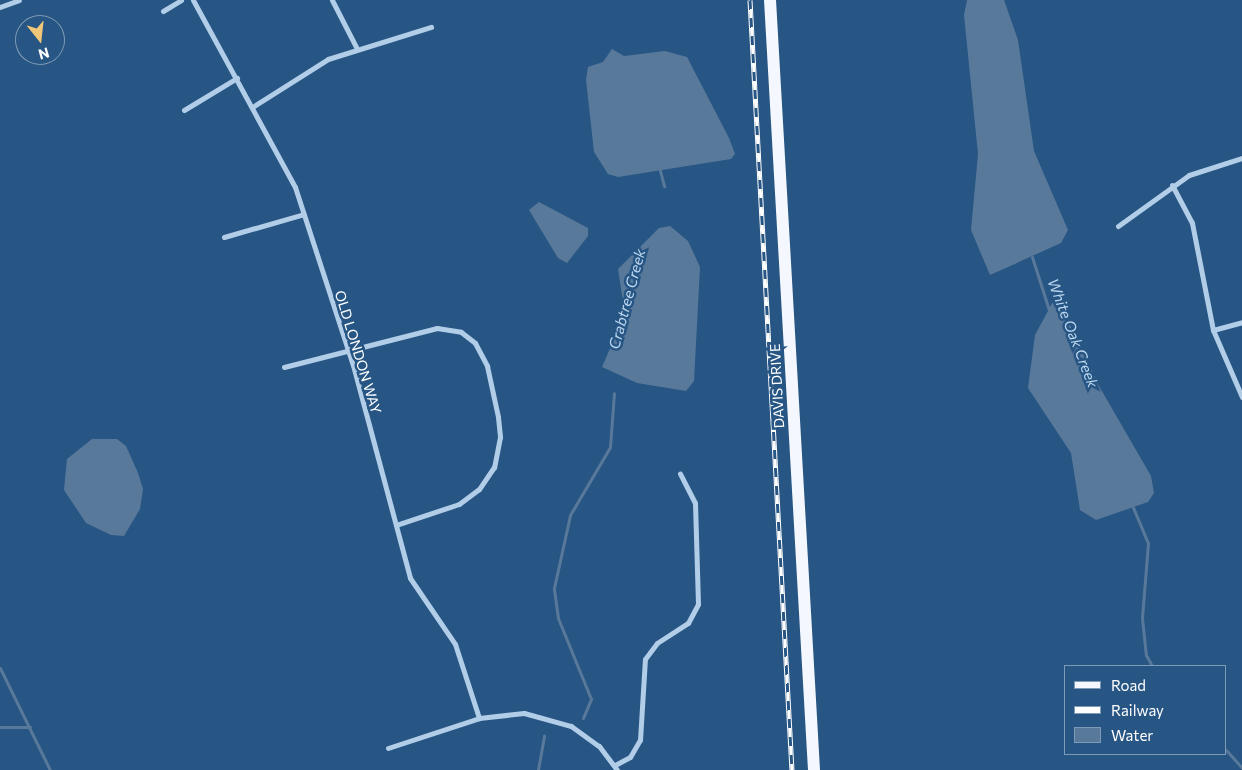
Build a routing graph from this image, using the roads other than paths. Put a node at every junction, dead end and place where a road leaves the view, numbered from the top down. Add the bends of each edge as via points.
1 (19, 0) edge
2 (181, 0) edge
3 (193, 0) edge
4 (332, 0) edge
5 (770, 0) edge
6 (0, 7) edge
7 (163, 11) dead end
8 (431, 27) dead end
9 (356, 47) junction
10 (237, 78) junction
11 (254, 106) junction
12 (184, 110) dead end
13 (1242, 158) edge
14 (1172, 185) junction
15 (304, 214) junction
16 (1118, 226) dead end
17 (224, 237) dead end
18 (1242, 322) edge
19 (1213, 330) junction
20 (349, 351) junction
21 (284, 367) dead end
22 (1242, 397) edge
23 (680, 474) dead end
24 (396, 525) junction
25 (479, 718) junction
26 (388, 748) dead end
27 (616, 767) edge
28 (814, 770) edge

1 - 6 street
2 - 7 street
3 - 10 street, OLD LONDON WAY
4 - 9 street
5 - 28 main road, DAVIS DRIVE
8 - 9 street
9 - 11 street via 304,72
10 - 11 street, OLD LONDON WAY
10 - 12 street
11 - 15 street, OLD LONDON WAY
13 - 14 street via 1199,171
14 - 16 street
14 - 19 street via 1192,223
15 - 17 street
15 - 20 street, OLD LONDON WAY
18 - 19 street
19 - 22 street
20 - 21 street
20 - 24 street, OLD LONDON WAY
20 - 24 street via 448,328 475,343 492,382 500,437 490,475 459,504
23 - 27 street via 695,503 698,604 688,622 657,644 645,659 640,740 630,756
24 - 25 street, OLD LONDON WAY via 410,578 455,644
25 - 26 street
25 - 27 street via 508,712 558,720 586,736

